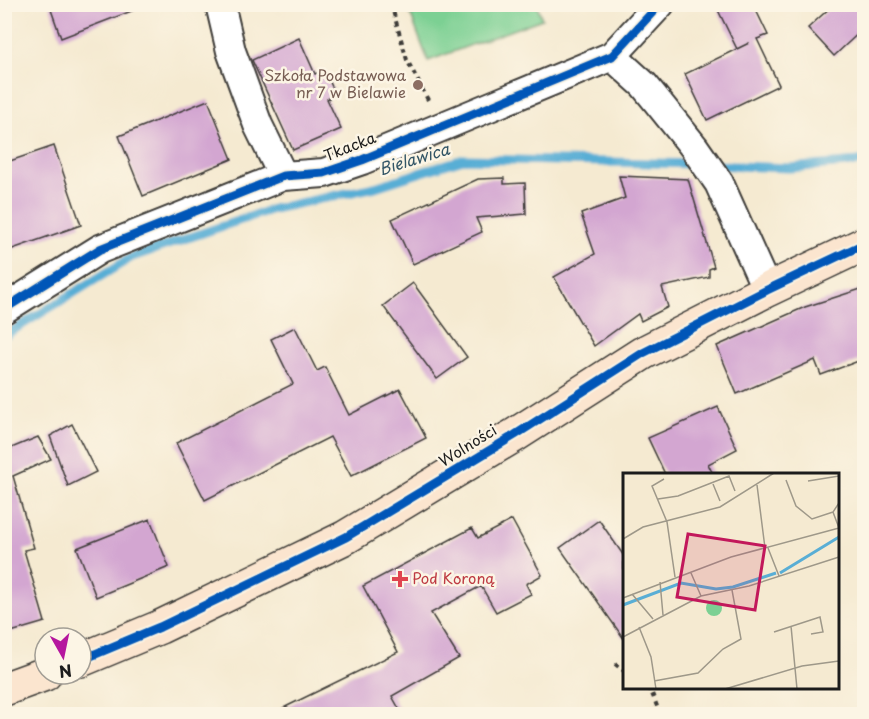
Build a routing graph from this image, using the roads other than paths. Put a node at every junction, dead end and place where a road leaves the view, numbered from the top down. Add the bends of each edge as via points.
1 (220, 4) edge
2 (660, 4) edge
3 (612, 56) junction
4 (283, 176) junction
5 (864, 244) edge
6 (767, 290) junction
7 (4, 309) edge
8 (93, 655) edge
9 (33, 678) edge
10 (4, 689) edge

1 - 4 street via 231,51 258,125
2 - 3 street, Tkacka
3 - 4 street, Tkacka via 324,173
3 - 6 street via 644,85 719,183
4 - 7 street, Tkacka via 100,249
5 - 6 street, Wolności
6 - 8 street, Wolności via 643,353 346,537
9 - 10 street

